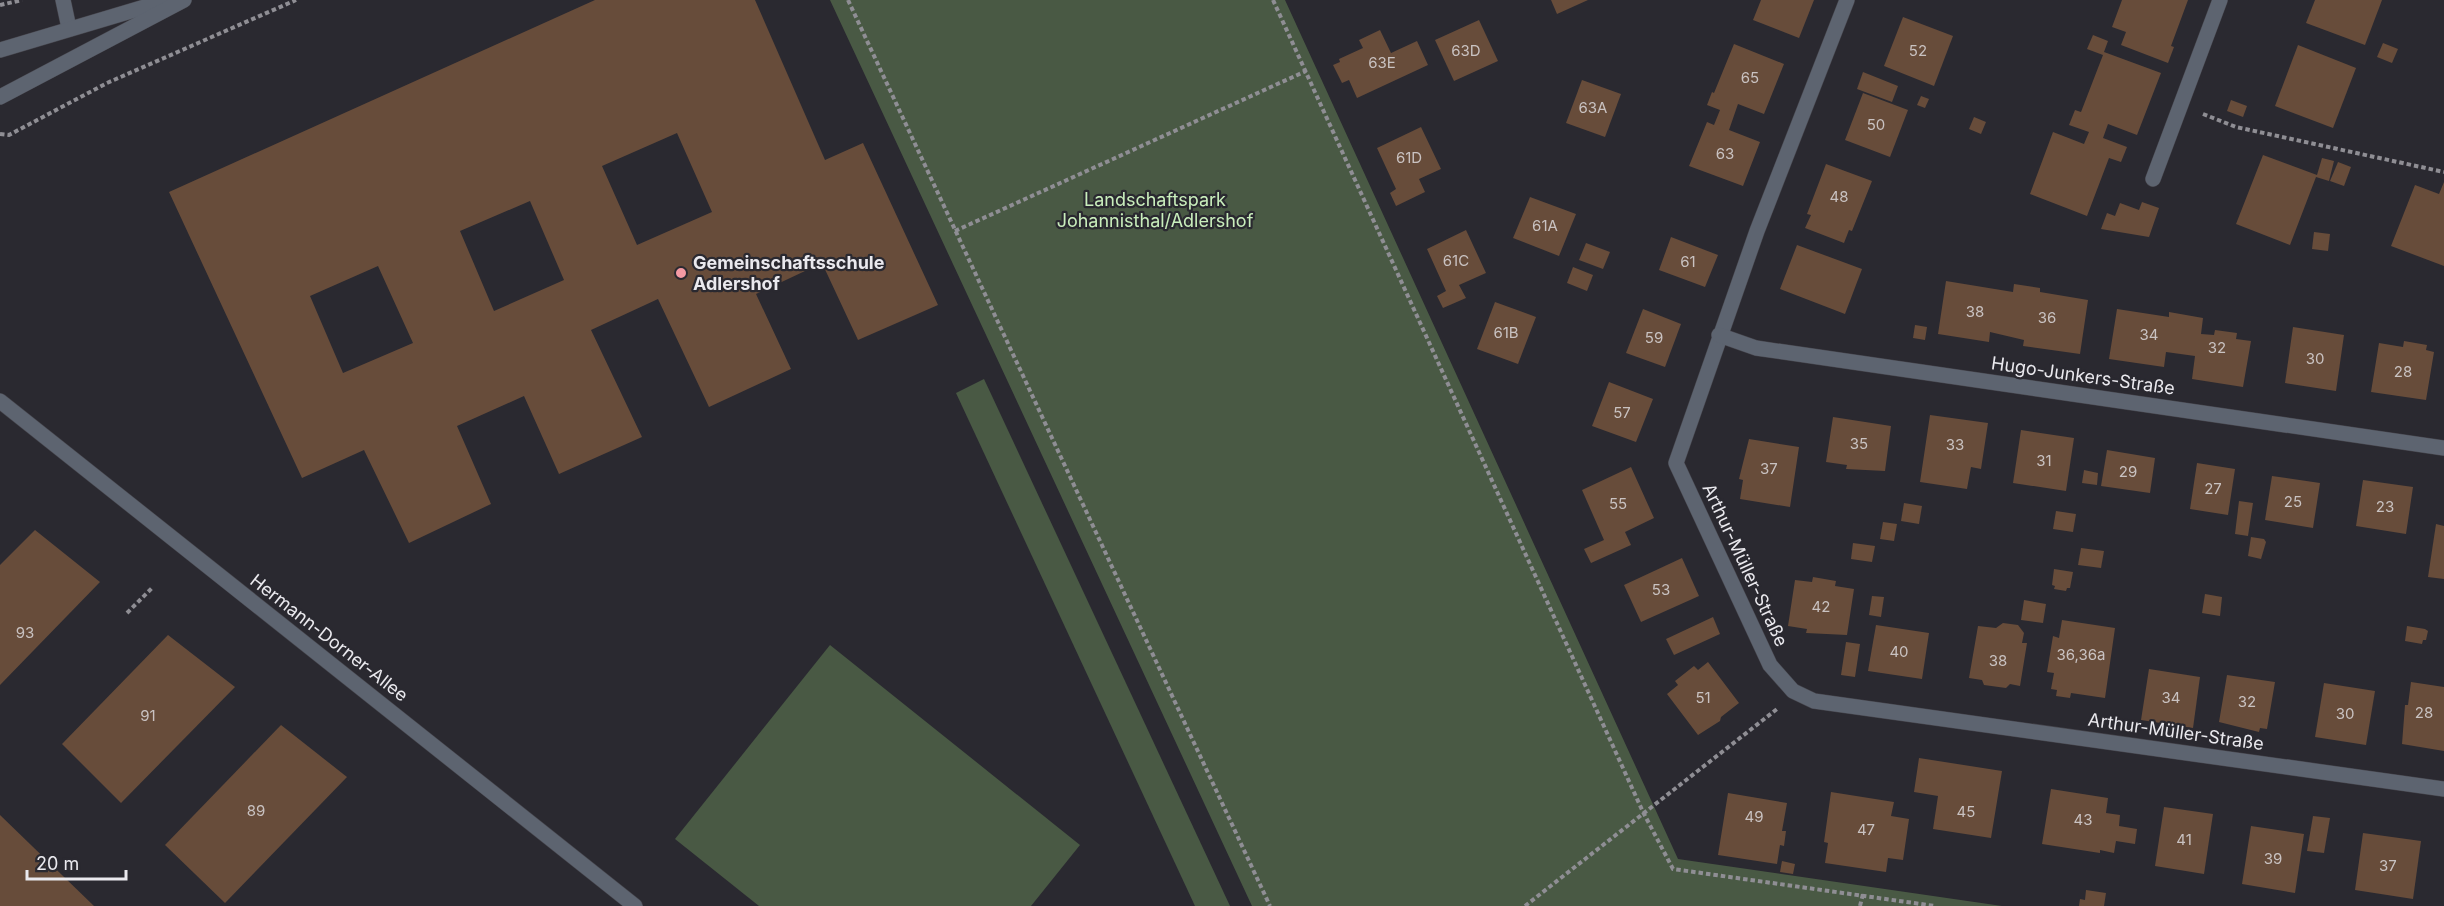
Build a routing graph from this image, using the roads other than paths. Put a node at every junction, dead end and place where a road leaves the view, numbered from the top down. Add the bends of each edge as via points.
1 (63, 0) edge
2 (168, 0) edge
3 (184, 0) edge
4 (1847, 0) edge
5 (2220, 0) edge
6 (69, 28) junction
7 (0, 50) edge
8 (0, 97) edge
9 (2153, 179) dead end
10 (1719, 335) junction
11 (0, 401) edge
12 (2444, 448) edge
13 (2444, 789) edge
14 (635, 906) edge

1 - 6 street
2 - 6 street
3 - 8 street
4 - 10 street, Arthur-Müller-Straße
5 - 9 street
6 - 7 street
10 - 12 street, Hugo-Junkers-Straße via 1756,348
10 - 13 street, Arthur-Müller-Straße via 1676,463 1770,665 1793,691 1814,701
11 - 14 street, Hermann-Dorner-Allee

